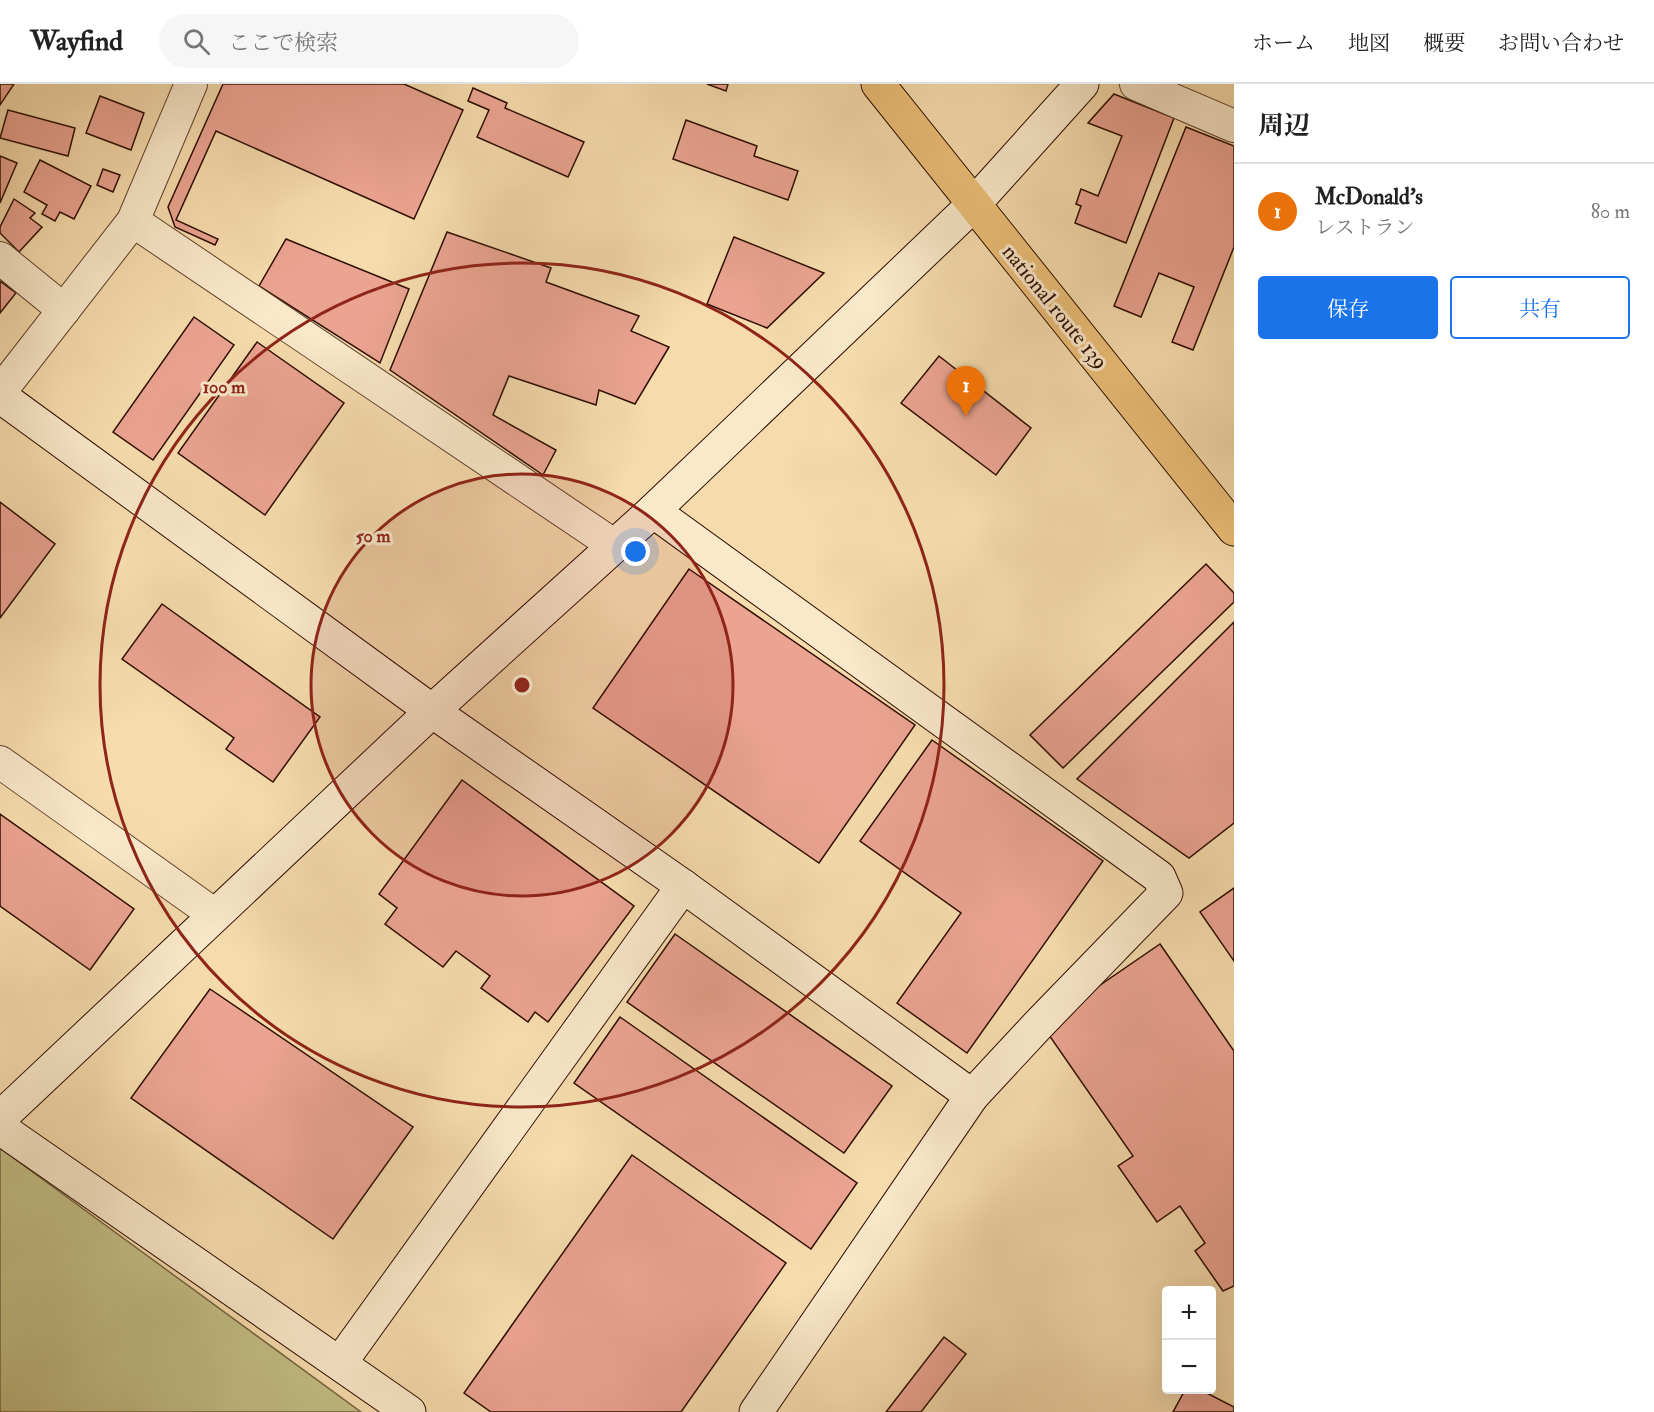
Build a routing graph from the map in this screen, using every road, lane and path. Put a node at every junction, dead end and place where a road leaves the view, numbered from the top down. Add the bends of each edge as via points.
1 (191, 84) edge
2 (878, 84) edge
3 (1082, 84) edge
4 (1136, 84) edge
5 (1234, 126) edge
6 (973, 205) junction
7 (133, 221) junction
8 (0, 258) edge
9 (64, 309) junction
10 (0, 394) edge
11 (653, 512) junction
12 (1234, 529) edge
13 (615, 546) junction
14 (432, 711) junction
15 (0, 762) edge
16 (683, 886) junction
17 (215, 915) junction
18 (972, 1096) junction
19 (0, 1118) edge
20 (0, 1128) edge
21 (340, 1363) junction
22 (409, 1412) edge
23 (756, 1412) edge

1 - 7 street
2 - 6 highway, national route 139
3 - 6 street
4 - 5 street
6 - 11 street
6 - 12 highway, national route 139
7 - 9 street
7 - 13 street
8 - 9 street
9 - 10 street
10 - 14 street
11 - 13 street
11 - 18 street via 1159,877 1166,893
13 - 14 street
14 - 16 street
14 - 17 street
15 - 17 street
16 - 18 street
16 - 21 street
17 - 19 street
18 - 23 street
20 - 21 street
21 - 22 street

